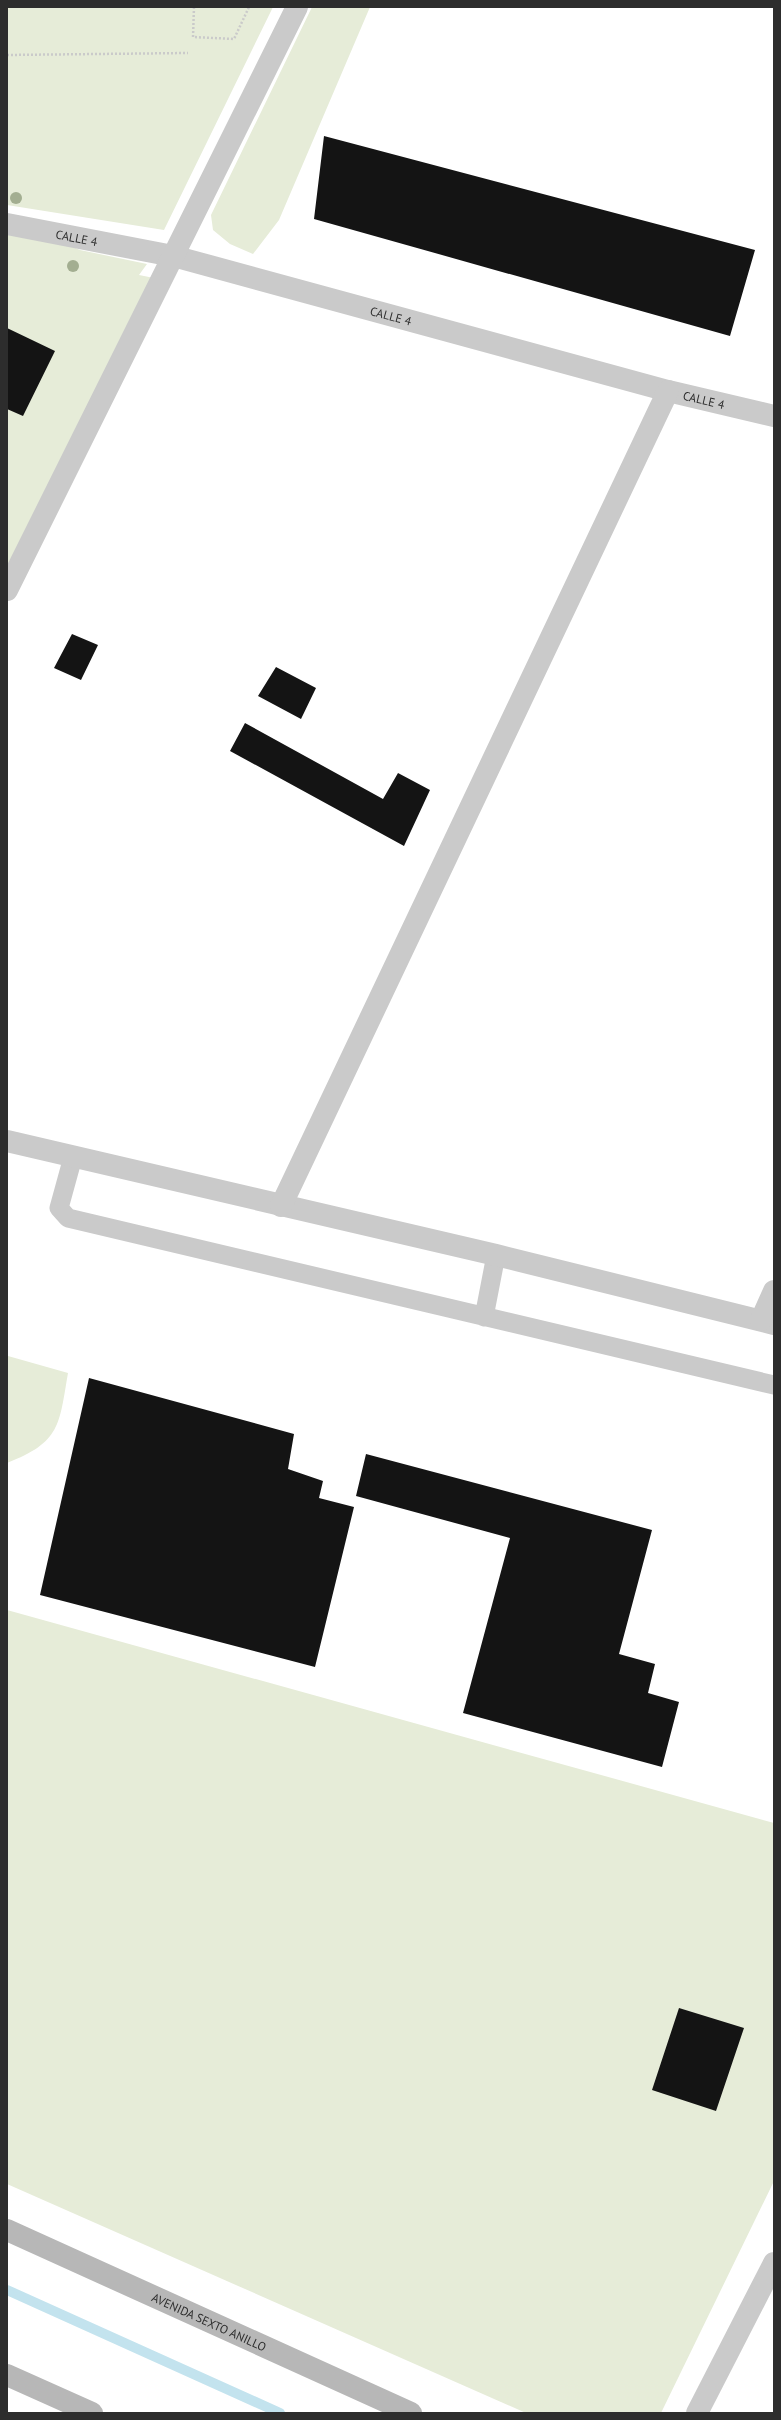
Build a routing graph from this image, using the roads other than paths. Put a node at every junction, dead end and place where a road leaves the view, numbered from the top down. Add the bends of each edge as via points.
1 (297, 7) edge
2 (7, 224) edge
3 (173, 256) junction
4 (668, 391) junction
5 (774, 416) edge
6 (7, 590) edge
7 (7, 1141) edge
8 (73, 1157) junction
9 (281, 1206) junction
10 (496, 1255) junction
11 (774, 1291) edge
12 (484, 1317) junction
13 (767, 1322) edge
14 (774, 1385) edge
15 (7, 2230) edge
16 (774, 2263) edge
17 (7, 2375) edge
18 (92, 2413) edge
19 (411, 2413) edge
20 (697, 2413) edge

1 - 3 street
2 - 3 street, CALLE 4
3 - 4 street, CALLE 4
3 - 6 street
4 - 5 street, CALLE 4
4 - 9 street
7 - 8 street
8 - 9 street
8 - 12 lane via 59,1208 68,1218
9 - 10 street
10 - 12 lane
10 - 13 street
11 - 13 street
12 - 14 lane
15 - 19 main road, AVENIDA SEXTO ANILLO
16 - 20 street
17 - 18 main road

